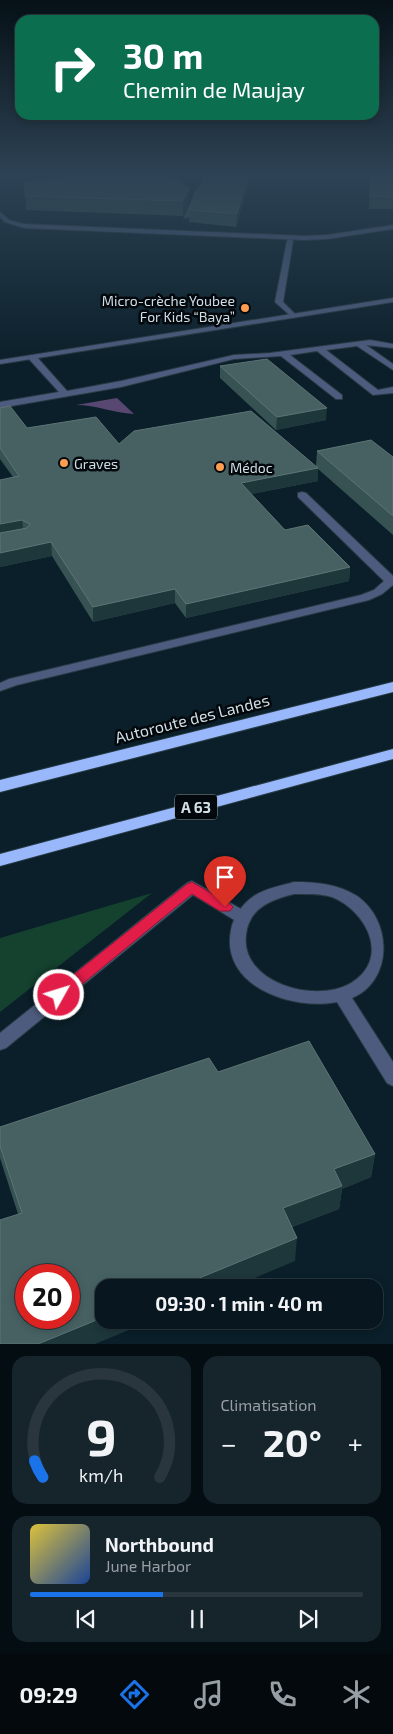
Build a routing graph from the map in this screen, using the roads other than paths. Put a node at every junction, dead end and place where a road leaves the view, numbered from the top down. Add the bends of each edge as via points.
1 (290, 241) dead end
2 (393, 300) edge
3 (293, 316) junction
4 (359, 344) junction
5 (393, 346) edge
6 (319, 349) junction
7 (284, 354) junction
8 (32, 357) junction
9 (0, 362) edge
10 (393, 368) edge
11 (393, 390) edge
12 (63, 392) junction
13 (339, 397) dead end
14 (0, 405) edge
15 (302, 495) dead end
16 (392, 580) edge
17 (0, 687) edge
18 (393, 687) edge
19 (393, 754) edge
20 (0, 786) edge
21 (0, 860) edge
22 (242, 918) junction
23 (341, 995) junction
24 (0, 1043) edge
25 (393, 1078) edge

1 - 3 street via 279,302
2 - 3 street
3 - 8 street
4 - 5 street via 370,342
4 - 6 street
4 - 10 street
6 - 7 street
6 - 11 street via 376,393
7 - 12 street via 234,357 131,382
7 - 13 street
8 - 9 street
8 - 12 street
12 - 14 street
15 - 16 street
16 - 17 street via 365,598
18 - 20 highway, Autoroute des Landes
19 - 21 highway, A 63
22 - 23 street via 237,935 239,954 250,971 267,986 290,996 316,999
22 - 23 street via 254,903 272,893 294,888 316,888 358,904 372,919 381,936 382,954 376,971 362,986
22 - 24 street via 192,887
23 - 25 street

